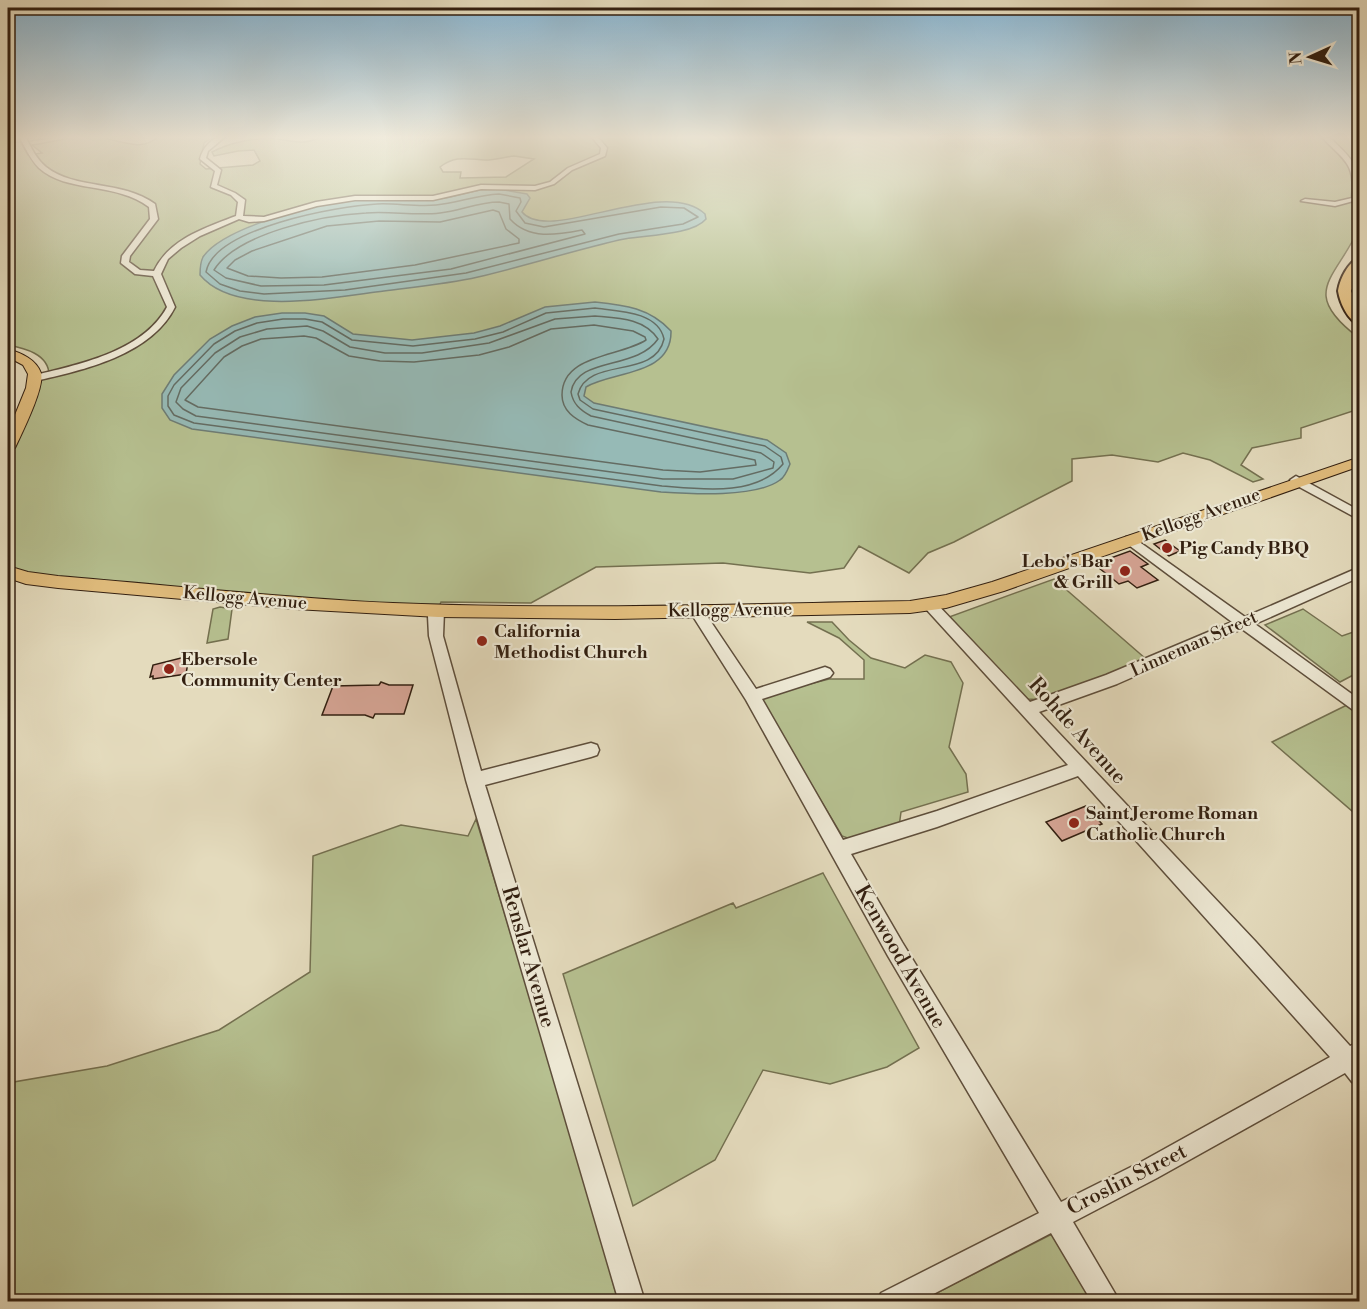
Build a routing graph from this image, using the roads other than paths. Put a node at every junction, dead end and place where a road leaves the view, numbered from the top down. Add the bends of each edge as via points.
1 (139, 197) edge
2 (236, 197) edge
3 (437, 197) edge
4 (1355, 197) edge
5 (1305, 201) dead end
6 (238, 217) junction
7 (1359, 261) edge
8 (157, 274) junction
9 (1359, 321) edge
10 (8, 353) edge
11 (35, 378) junction
12 (8, 448) edge
13 (1359, 461) edge
14 (1296, 480) junction
15 (1359, 516) edge
16 (1131, 540) junction
17 (1359, 571) edge
18 (8, 572) edge
19 (931, 606) junction
20 (696, 610) junction
21 (437, 611) junction
22 (1242, 622) junction
23 (825, 672) dead end
24 (752, 696) junction
25 (1359, 709) edge
26 (1026, 710) junction
27 (591, 750) dead end
28 (1079, 768) junction
29 (475, 780) junction
30 (839, 849) junction
31 (1355, 1062) edge
32 (1056, 1215) junction
33 (632, 1302) edge
34 (890, 1302) edge
35 (1107, 1302) edge

1 - 8 street via 154,210 154,219 126,256 125,263 138,272
2 - 6 street via 242,202
3 - 6 street via 355,198 264,219
4 - 5 street via 1335,204
6 - 8 street via 178,246 164,258
7 - 9 highway via 1344,284 1348,307
8 - 11 street via 159,287 171,307 161,325 106,357
10 - 11 main road via 28,362 34,368
11 - 12 main road
13 - 14 main road, Kellogg Avenue
14 - 15 street
14 - 16 main road, Kellogg Avenue
16 - 19 main road, Kellogg Avenue
16 - 22 street
17 - 22 street, Linneman Street
18 - 21 main road, Kellogg Avenue via 58,582
19 - 20 main road, Kellogg Avenue
19 - 26 street, Rohde Avenue
20 - 21 main road, Kellogg Avenue via 563,614
20 - 24 street, Kenwood Avenue
21 - 29 street, Renslar Avenue via 436,636
22 - 25 street
22 - 26 street, Linneman Street via 1098,686
23 - 24 street
24 - 30 street, Kenwood Avenue
26 - 28 street, Rohde Avenue
27 - 29 street
28 - 30 street
28 - 31 street, Rohde Avenue
29 - 33 street, Renslar Avenue
30 - 32 street, Kenwood Avenue
31 - 32 street, Croslin Street
32 - 34 street, Croslin Street
32 - 35 street, Kenwood Avenue

